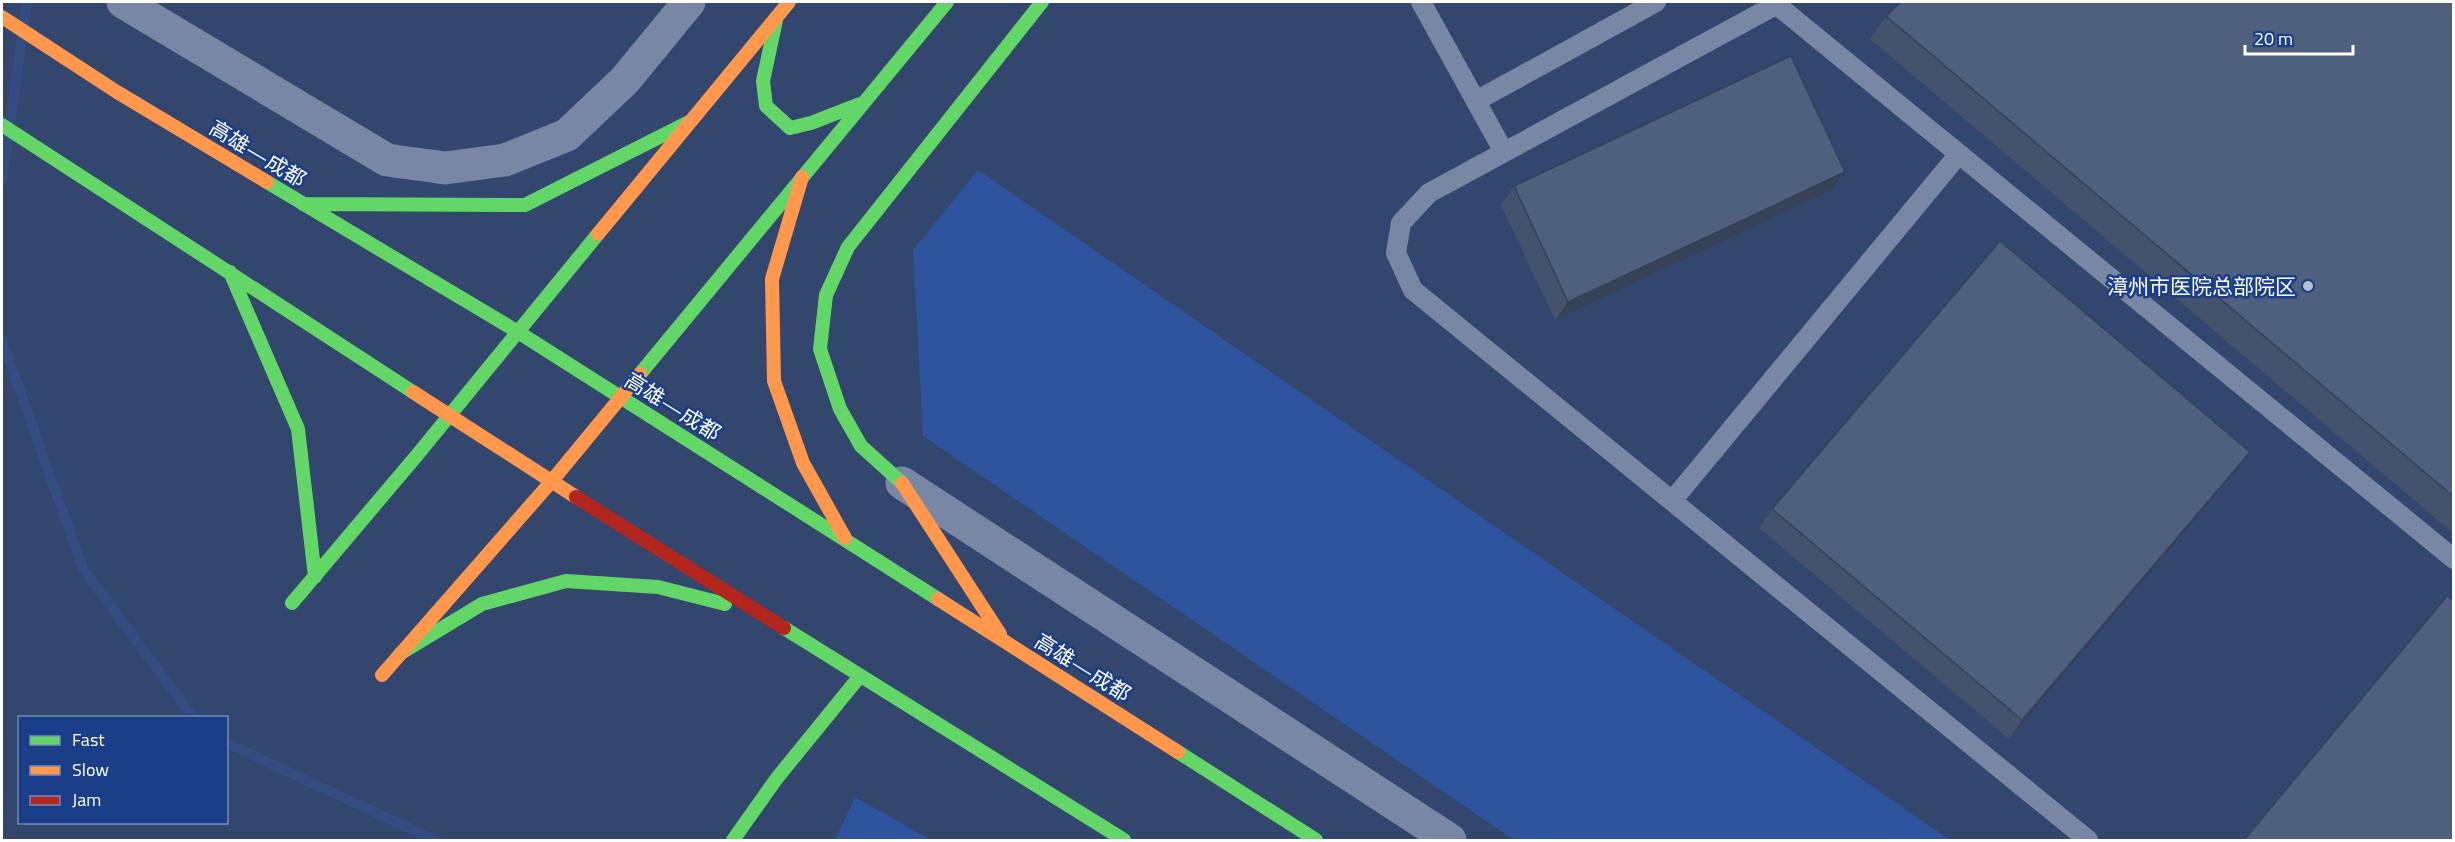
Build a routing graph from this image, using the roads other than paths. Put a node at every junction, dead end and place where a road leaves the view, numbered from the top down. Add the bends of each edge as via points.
1 (123, 2) edge
2 (689, 2) edge
3 (789, 2) edge
4 (947, 2) edge
5 (1042, 2) edge
6 (1422, 2) edge
7 (1656, 2) edge
8 (1779, 3) edge
9 (777, 16) junction
10 (2, 17) edge
11 (1476, 101) junction
12 (863, 102) junction
13 (687, 123) junction
14 (2, 125) edge
15 (1504, 152) junction
16 (1959, 154) junction
17 (802, 177) junction
18 (301, 204) junction
19 (230, 272) junction
20 (518, 332) junction
21 (620, 397) junction
22 (450, 416) junction
23 (551, 482) junction
24 (902, 483) junction
25 (1672, 501) junction
26 (848, 542) junction
27 (2454, 559) edge
28 (315, 577) junction
29 (292, 603) dead end
30 (755, 612) junction
31 (1005, 643) junction
32 (401, 653) junction
33 (382, 675) dead end
34 (860, 676) junction
35 (733, 840) edge
36 (1124, 840) edge
37 (1316, 840) edge
38 (1450, 840) edge
39 (2088, 840) edge

1 - 2 street via 387,160 445,168 505,160 567,135 625,80
3 - 9 main road
4 - 12 main road
5 - 24 main road via 848,247 826,295 820,349 840,409 861,446
6 - 11 lane
7 - 11 lane
8 - 15 lane
8 - 16 lane
9 - 12 main road via 763,81 766,106 789,128
9 - 13 main road
10 - 18 main road, 高雄—成都
11 - 15 lane
12 - 17 main road
13 - 18 main road via 525,205
13 - 20 main road
14 - 19 main road
15 - 25 lane via 1429,193 1401,223 1396,253 1413,290
16 - 25 lane
16 - 27 lane
17 - 21 main road
17 - 26 main road via 772,279 774,381 802,463
18 - 20 main road, 高雄—成都
19 - 22 main road
19 - 28 main road via 298,429
20 - 21 main road, 高雄—成都
20 - 22 main road
21 - 23 main road
21 - 26 main road, 高雄—成都
22 - 23 main road
22 - 28 main road
23 - 30 main road
23 - 32 main road
24 - 31 main road
24 - 38 street
25 - 39 lane
26 - 31 main road, 高雄—成都
28 - 29 main road
30 - 32 main road via 658,586 566,581 482,604
30 - 34 main road
31 - 37 main road, 高雄—成都
32 - 33 main road
34 - 35 main road via 777,778
34 - 36 main road

